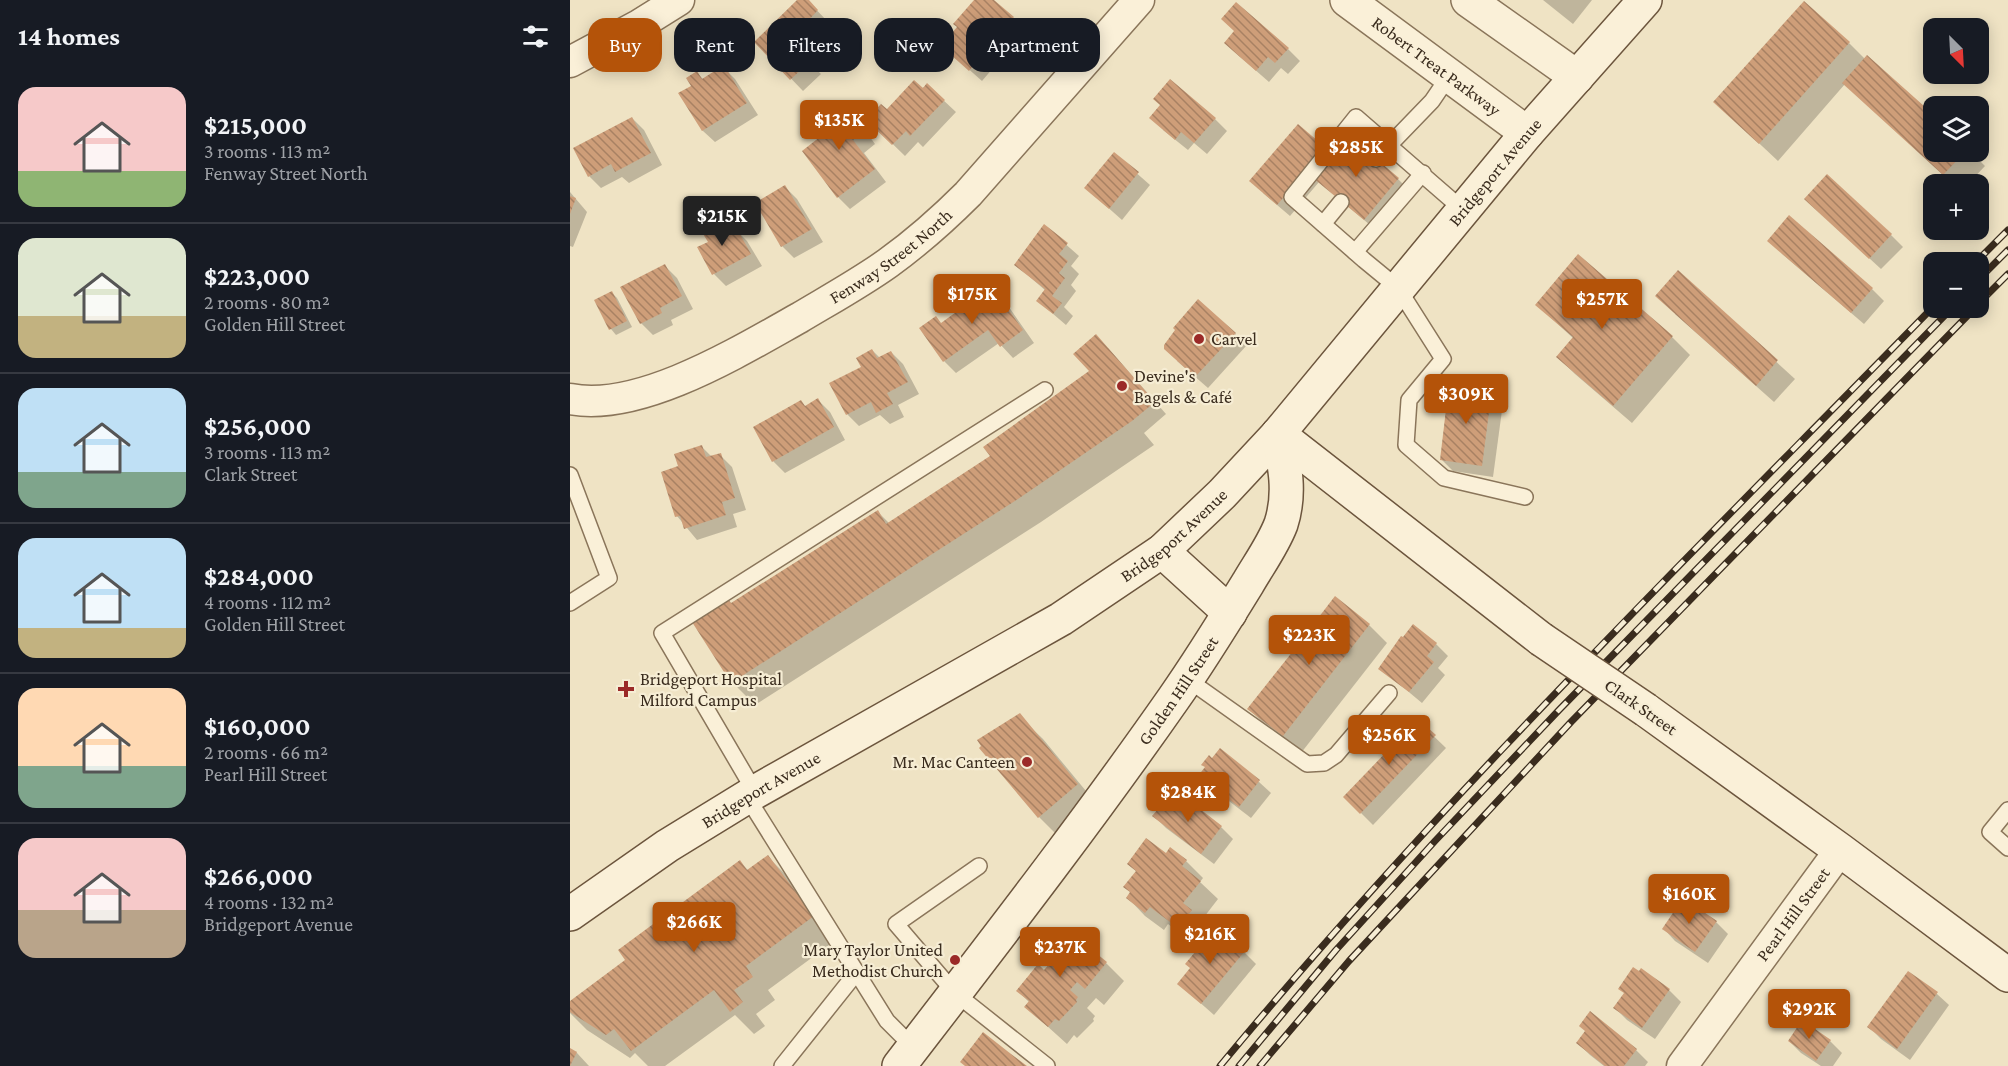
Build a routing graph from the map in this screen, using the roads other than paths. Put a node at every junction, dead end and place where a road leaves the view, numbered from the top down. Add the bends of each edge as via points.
1 (679, 0) edge
2 (1138, 0) edge
3 (1347, 0) edge
4 (1468, 0) edge
5 (1645, 0) edge
6 (570, 62) edge
7 (1449, 76) junction
8 (1576, 77) junction
9 (1527, 133) junction
10 (1389, 144) junction
11 (1377, 159) dead end
12 (1422, 173) junction
13 (1341, 201) dead end
14 (1462, 209) junction
15 (1323, 224) junction
16 (1355, 252) junction
17 (1398, 288) junction
18 (1045, 390) dead end
19 (570, 399) edge
20 (1278, 434) junction
21 (570, 475) edge
22 (1525, 497) dead end
23 (1162, 551) junction
24 (570, 603) edge
25 (1230, 613) junction
26 (1187, 679) junction
27 (1389, 693) dead end
28 (751, 795) junction
29 (2008, 810) edge
30 (2008, 848) edge
31 (1840, 850) junction
32 (979, 866) dead end
33 (572, 908) edge
34 (856, 972) junction
35 (2008, 975) edge
36 (955, 993) junction
37 (909, 1059) edge
38 (782, 1066) edge
39 (1047, 1066) edge
40 (1682, 1066) edge

1 - 6 street
2 - 19 street, Fenway Street North via 968,194 939,223 888,263 720,362 629,396
3 - 7 main road, Robert Treat Parkway
4 - 8 main road
5 - 8 main road, Bridgeport Avenue
7 - 9 main road, Robert Treat Parkway
7 - 10 lane via 1432,101
8 - 9 main road, Bridgeport Avenue
9 - 14 main road, Bridgeport Avenue
10 - 11 lane
10 - 12 lane
10 - 15 lane via 1356,117 1292,197
12 - 14 lane
12 - 16 lane
13 - 15 lane
14 - 17 main road, Bridgeport Avenue
15 - 16 lane
16 - 17 lane
17 - 20 main road, Bridgeport Avenue
17 - 22 lane via 1443,359 1409,400 1406,445 1444,478
18 - 28 lane via 662,633
20 - 23 main road, Bridgeport Avenue
20 - 25 main road, Golden Hill Street via 1287,479 1281,523
20 - 31 main road, Clark Street, bridge via 1541,639
21 - 24 lane via 609,578
23 - 25 main road
23 - 28 main road, Bridgeport Avenue via 1061,619
25 - 26 main road, Golden Hill Street
26 - 27 lane via 1307,764 1324,763 1336,755
26 - 36 main road, Golden Hill Street
28 - 33 main road, Bridgeport Avenue
28 - 34 lane
29 - 30 lane via 1990,832
31 - 35 main road, Clark Street
31 - 40 street, Pearl Hill Street
32 - 36 lane via 896,924
34 - 37 lane
34 - 38 lane
36 - 37 main road, Golden Hill Street
36 - 39 lane

